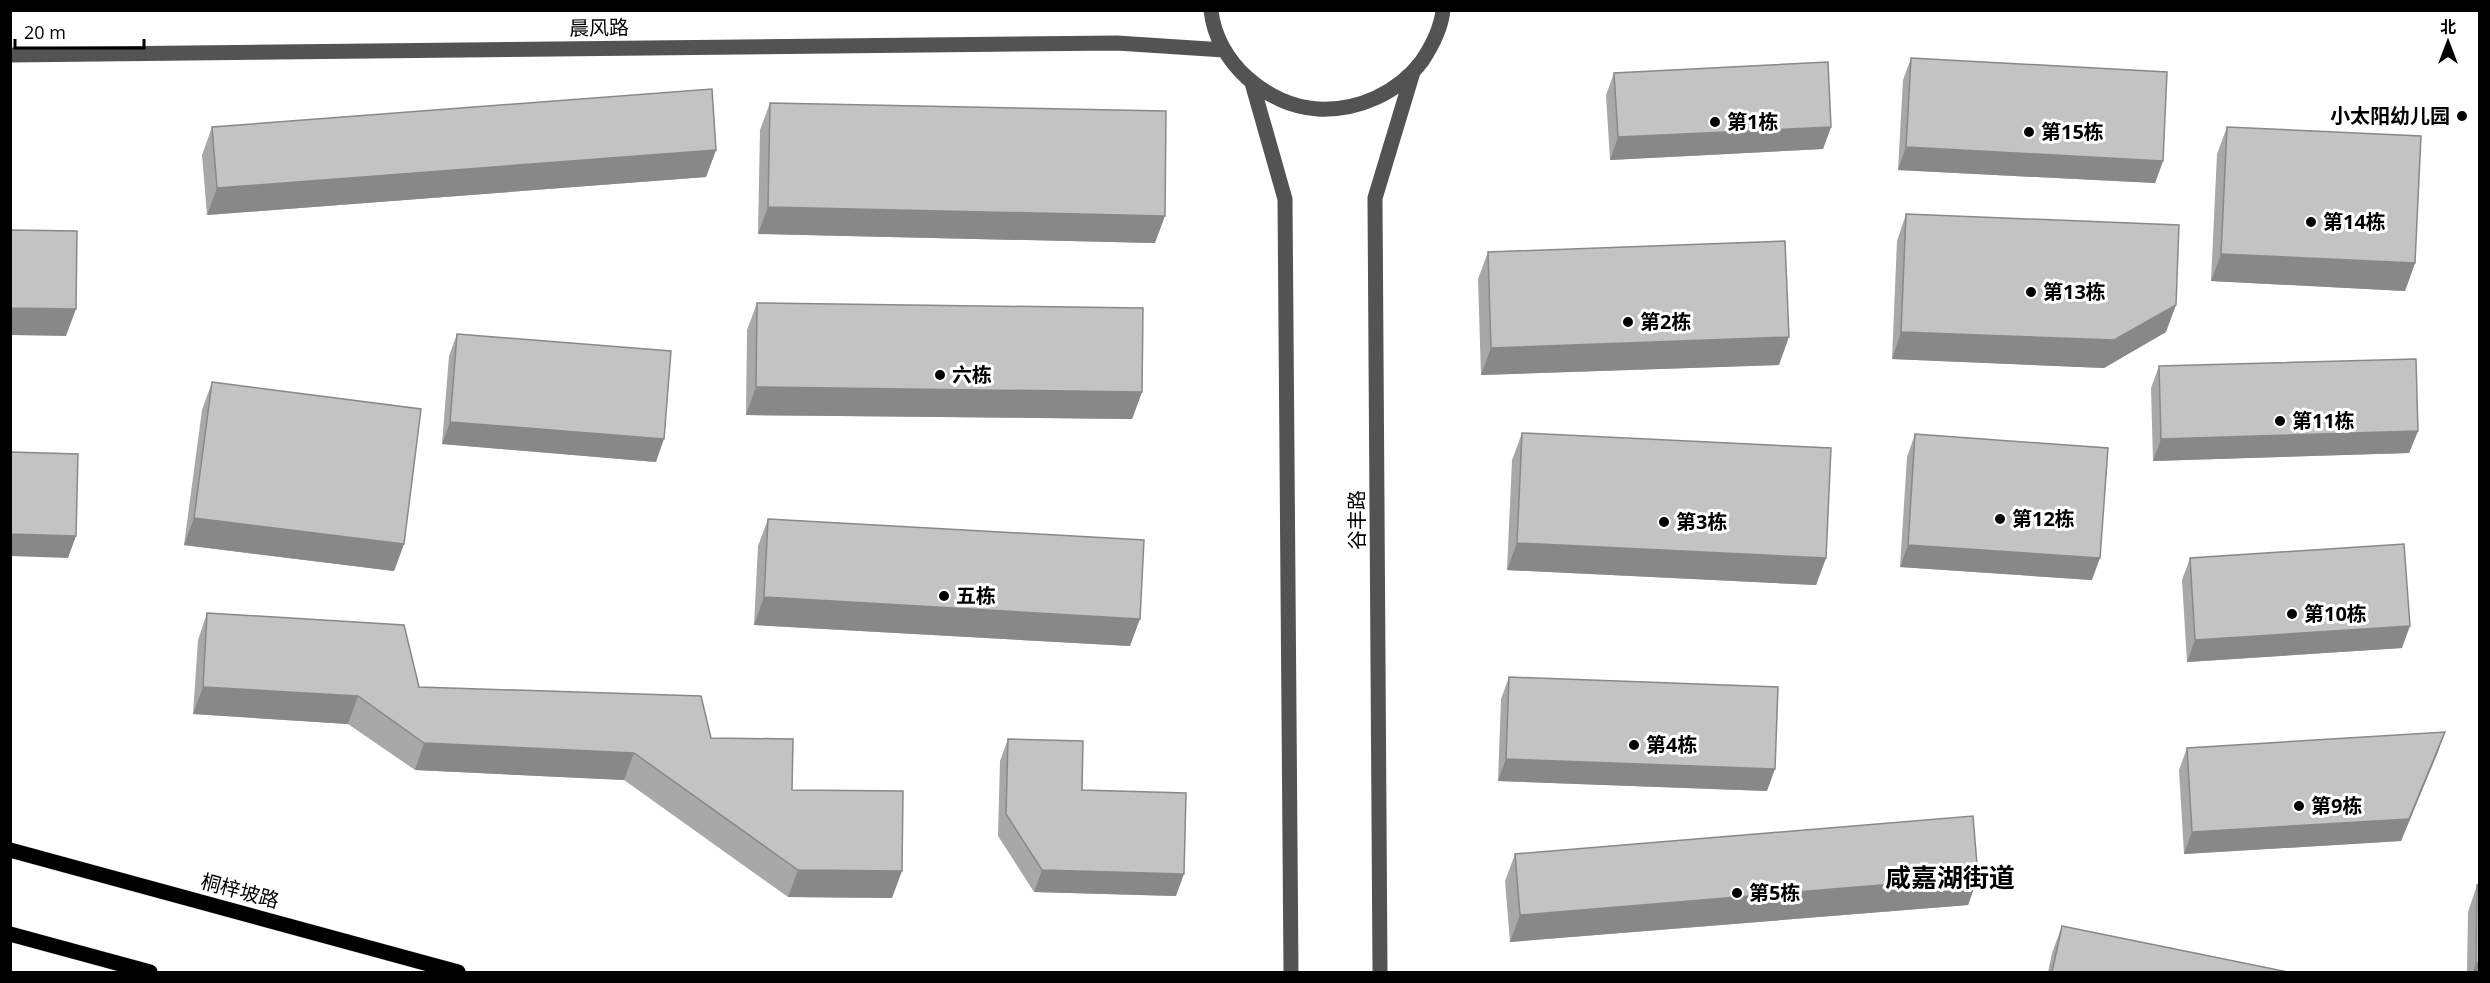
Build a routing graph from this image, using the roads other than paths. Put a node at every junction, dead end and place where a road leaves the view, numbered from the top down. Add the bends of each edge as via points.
1 (1211, 10) edge
2 (1443, 10) edge
3 (1224, 50) junction
4 (10, 55) edge
5 (1413, 72) junction
6 (1252, 83) junction
7 (10, 850) edge
8 (10, 934) edge
9 (150, 972) edge
10 (458, 972) edge
11 (1291, 972) edge
12 (1380, 972) edge

1 - 3 street
2 - 5 street via 1431,48
3 - 4 street, 晨风路 via 1106,44
3 - 6 street
5 - 6 street via 1386,94 1352,107 1317,109 1283,100
5 - 12 street, 谷丰路 via 1376,198
6 - 11 street via 1285,199
7 - 10 main road, 桐梓坡路
8 - 9 main road

